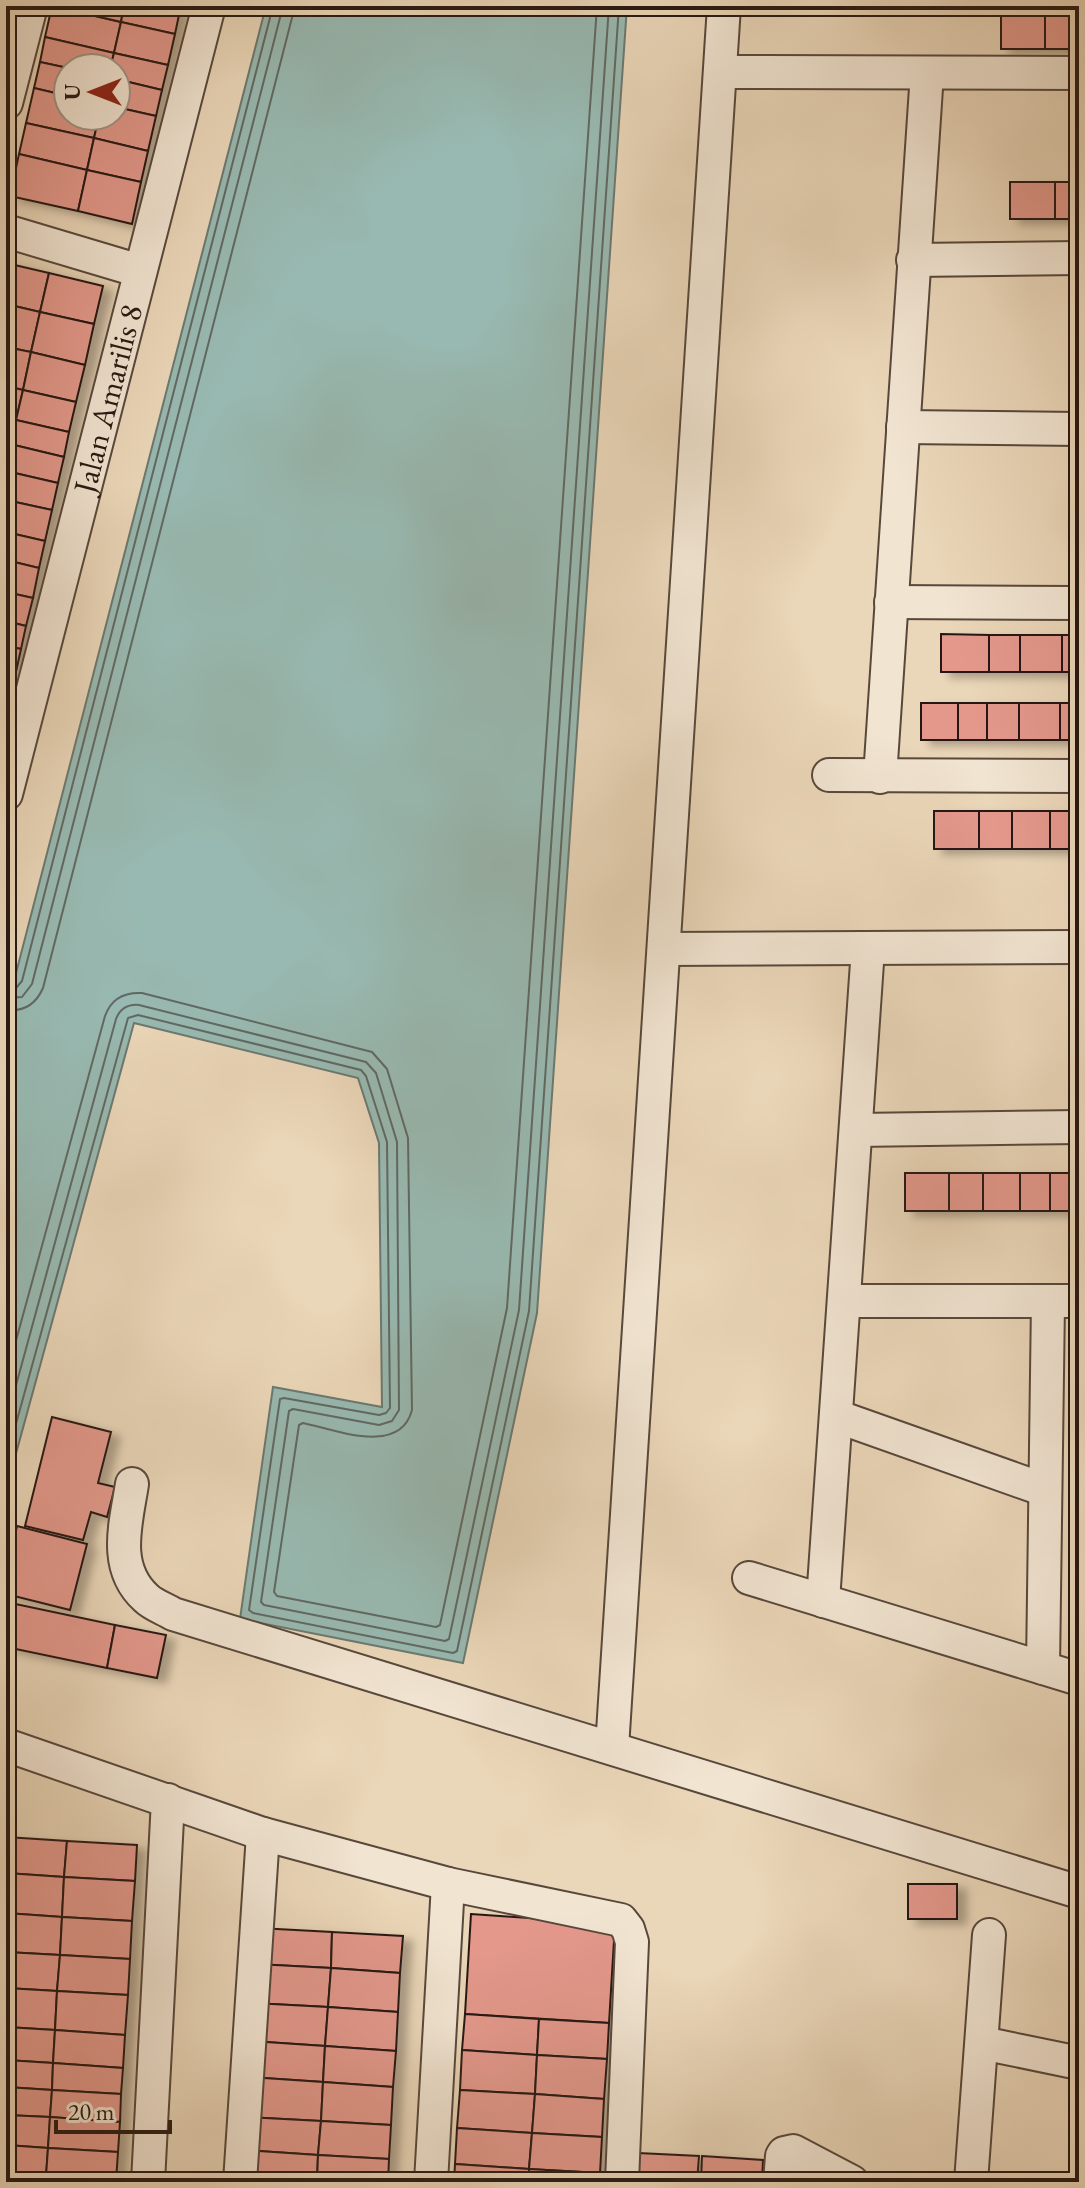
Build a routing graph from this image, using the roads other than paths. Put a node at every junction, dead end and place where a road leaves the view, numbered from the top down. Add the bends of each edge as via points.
1 (31, 6) edge
2 (209, 6) edge
3 (724, 6) edge
4 (720, 72) junction
5 (927, 73) junction
6 (1079, 73) edge
7 (6, 103) edge
8 (6, 231) edge
9 (1079, 258) edge
10 (913, 260) junction
11 (140, 271) junction
12 (903, 427) junction
13 (1079, 429) edge
14 (891, 602) junction
15 (1079, 603) edge
16 (829, 775) dead end
17 (1079, 776) edge
18 (880, 777) junction
19 (6, 794) edge
20 (1079, 947) edge
21 (868, 948) junction
22 (664, 949) junction
23 (1079, 1127) edge
24 (856, 1130) junction
25 (844, 1301) junction
26 (1063, 1301) edge
27 (836, 1416) junction
28 (132, 1484) dead end
29 (1045, 1490) junction
30 (749, 1578) dead end
31 (823, 1601) junction
32 (1043, 1668) junction
33 (1079, 1679) edge
34 (6, 1745) edge
35 (612, 1748) junction
36 (168, 1800) junction
37 (263, 1834) junction
38 (448, 1884) junction
39 (1079, 1892) edge
40 (989, 1935) dead end
41 (982, 2043) junction
42 (1079, 2063) edge
43 (148, 2182) edge
44 (240, 2182) edge
45 (431, 2182) edge
46 (622, 2182) edge
47 (780, 2182) edge
48 (852, 2182) edge
49 (971, 2182) edge

1 - 7 street
2 - 11 street, Jalan Amarilis 8
3 - 4 street
4 - 5 street
4 - 22 street
5 - 6 street
5 - 10 street
8 - 11 street
9 - 10 street
10 - 12 street
11 - 19 street, Jalan Amarilis 8
12 - 13 street
12 - 14 street
14 - 15 street
14 - 18 street
16 - 18 street
17 - 18 street
20 - 21 street
21 - 22 street
21 - 24 street
22 - 35 street
23 - 24 street
24 - 25 street
25 - 26 street
25 - 27 street
26 - 29 street
27 - 29 street
27 - 31 street
28 - 35 street via 123,1549 128,1577 147,1599 173,1614
29 - 32 street
30 - 31 street
31 - 32 street
32 - 33 street
34 - 36 street
35 - 39 street
36 - 37 street
36 - 43 street
37 - 38 street
37 - 44 street
38 - 45 street
38 - 46 street via 621,1920 628,1929 632,1942
40 - 41 street
41 - 42 street
41 - 49 street
47 - 48 street via 782,2156 793,2151

